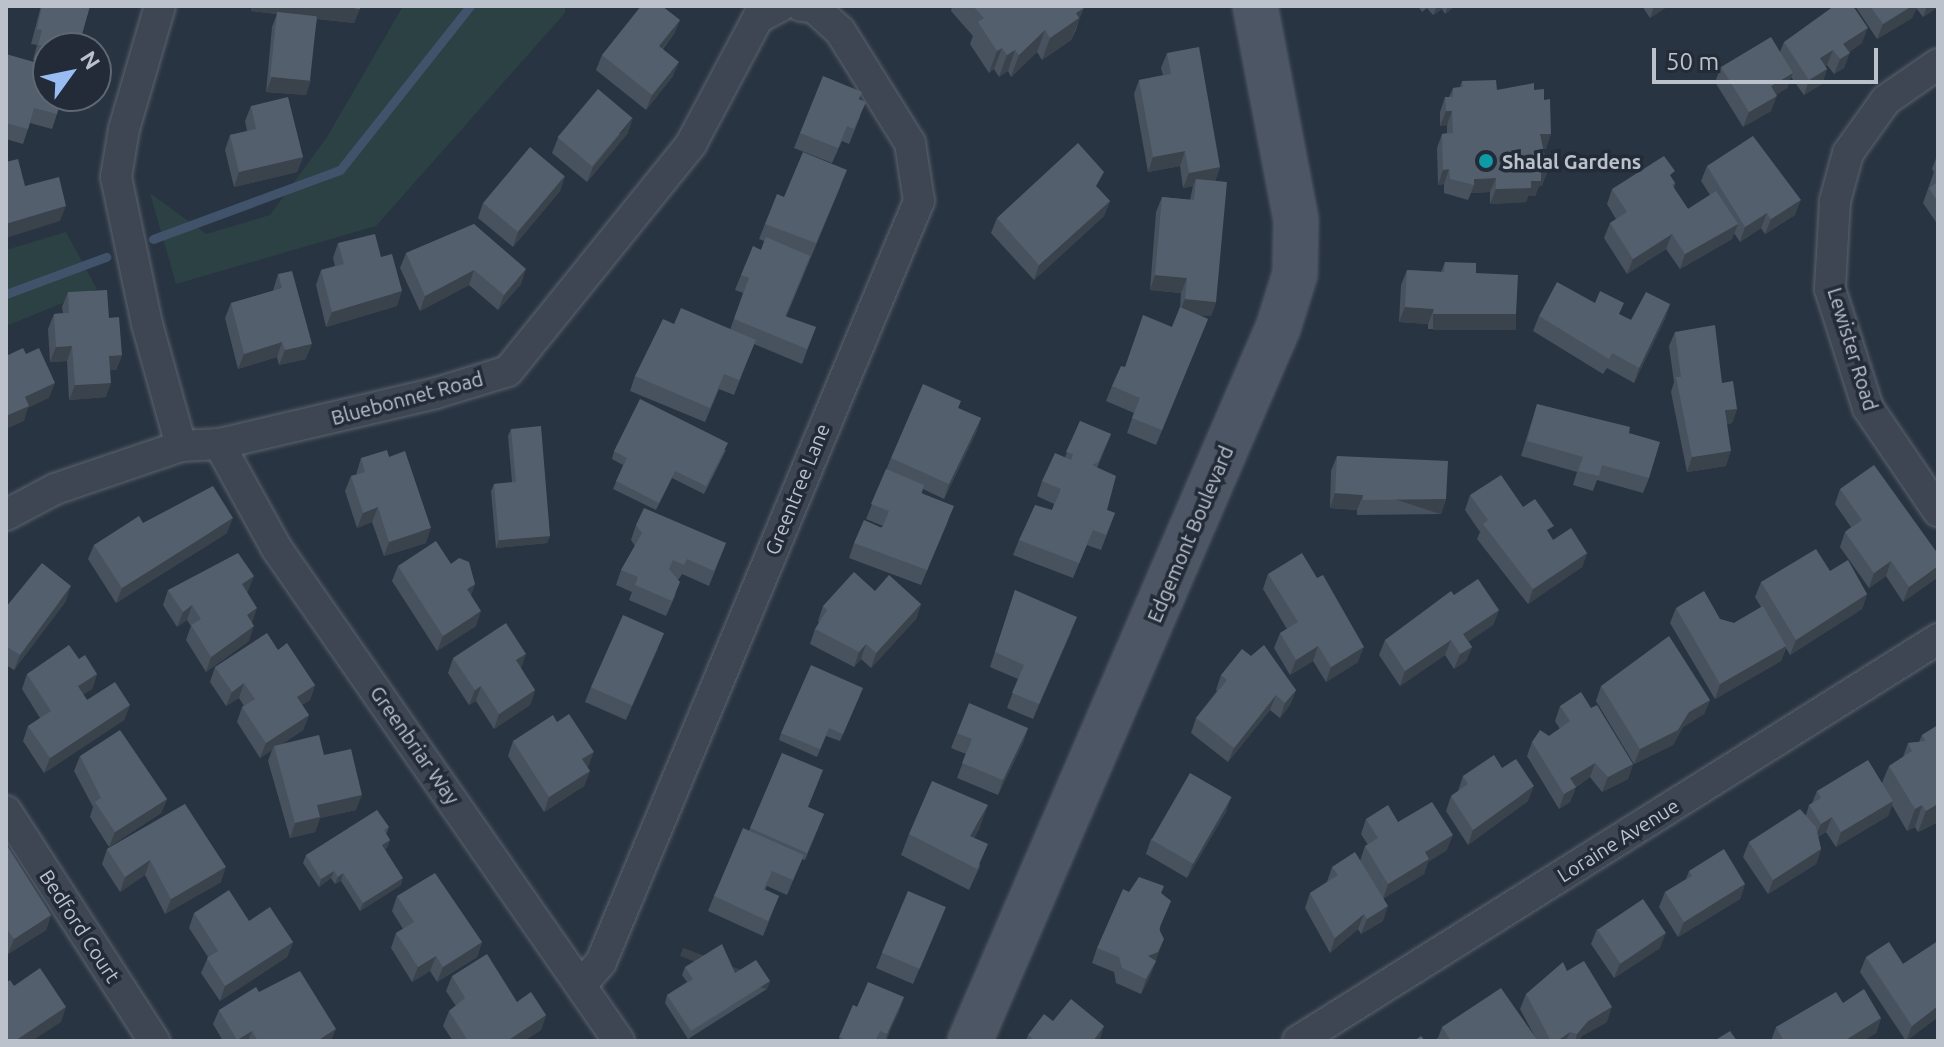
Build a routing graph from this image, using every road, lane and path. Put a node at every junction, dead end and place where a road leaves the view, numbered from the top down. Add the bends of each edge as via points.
1 (160, 6) edge
2 (781, 6) edge
3 (801, 6) edge
4 (1255, 6) edge
5 (813, 7) edge
6 (1938, 64) edge
7 (219, 444) junction
8 (181, 446) junction
9 (1938, 511) edge
10 (6, 515) edge
11 (1938, 639) edge
12 (6, 811) edge
13 (582, 984) junction
14 (154, 1041) edge
15 (619, 1041) edge
16 (970, 1041) edge
17 (1298, 1041) edge

1 - 8 street via 124,129 116,177 147,324
2 - 7 street, Bluebonnet Road via 758,18 691,144 508,371
3 - 5 street
4 - 16 street, Edgemont Boulevard via 1296,220 1295,274 1272,343
5 - 13 street, Greentree Lane via 840,31 910,143 919,201 601,962
6 - 9 street, Lewister Road via 1886,100 1848,153 1835,201 1830,289 1868,408
7 - 8 street, Bluebonnet Road
7 - 13 street, Greenbriar Way via 277,549
8 - 10 street, Bluebonnet Road via 55,489
11 - 17 street, Loraine Avenue
12 - 14 street, Bedford Court
13 - 15 street, Greenbriar Way

